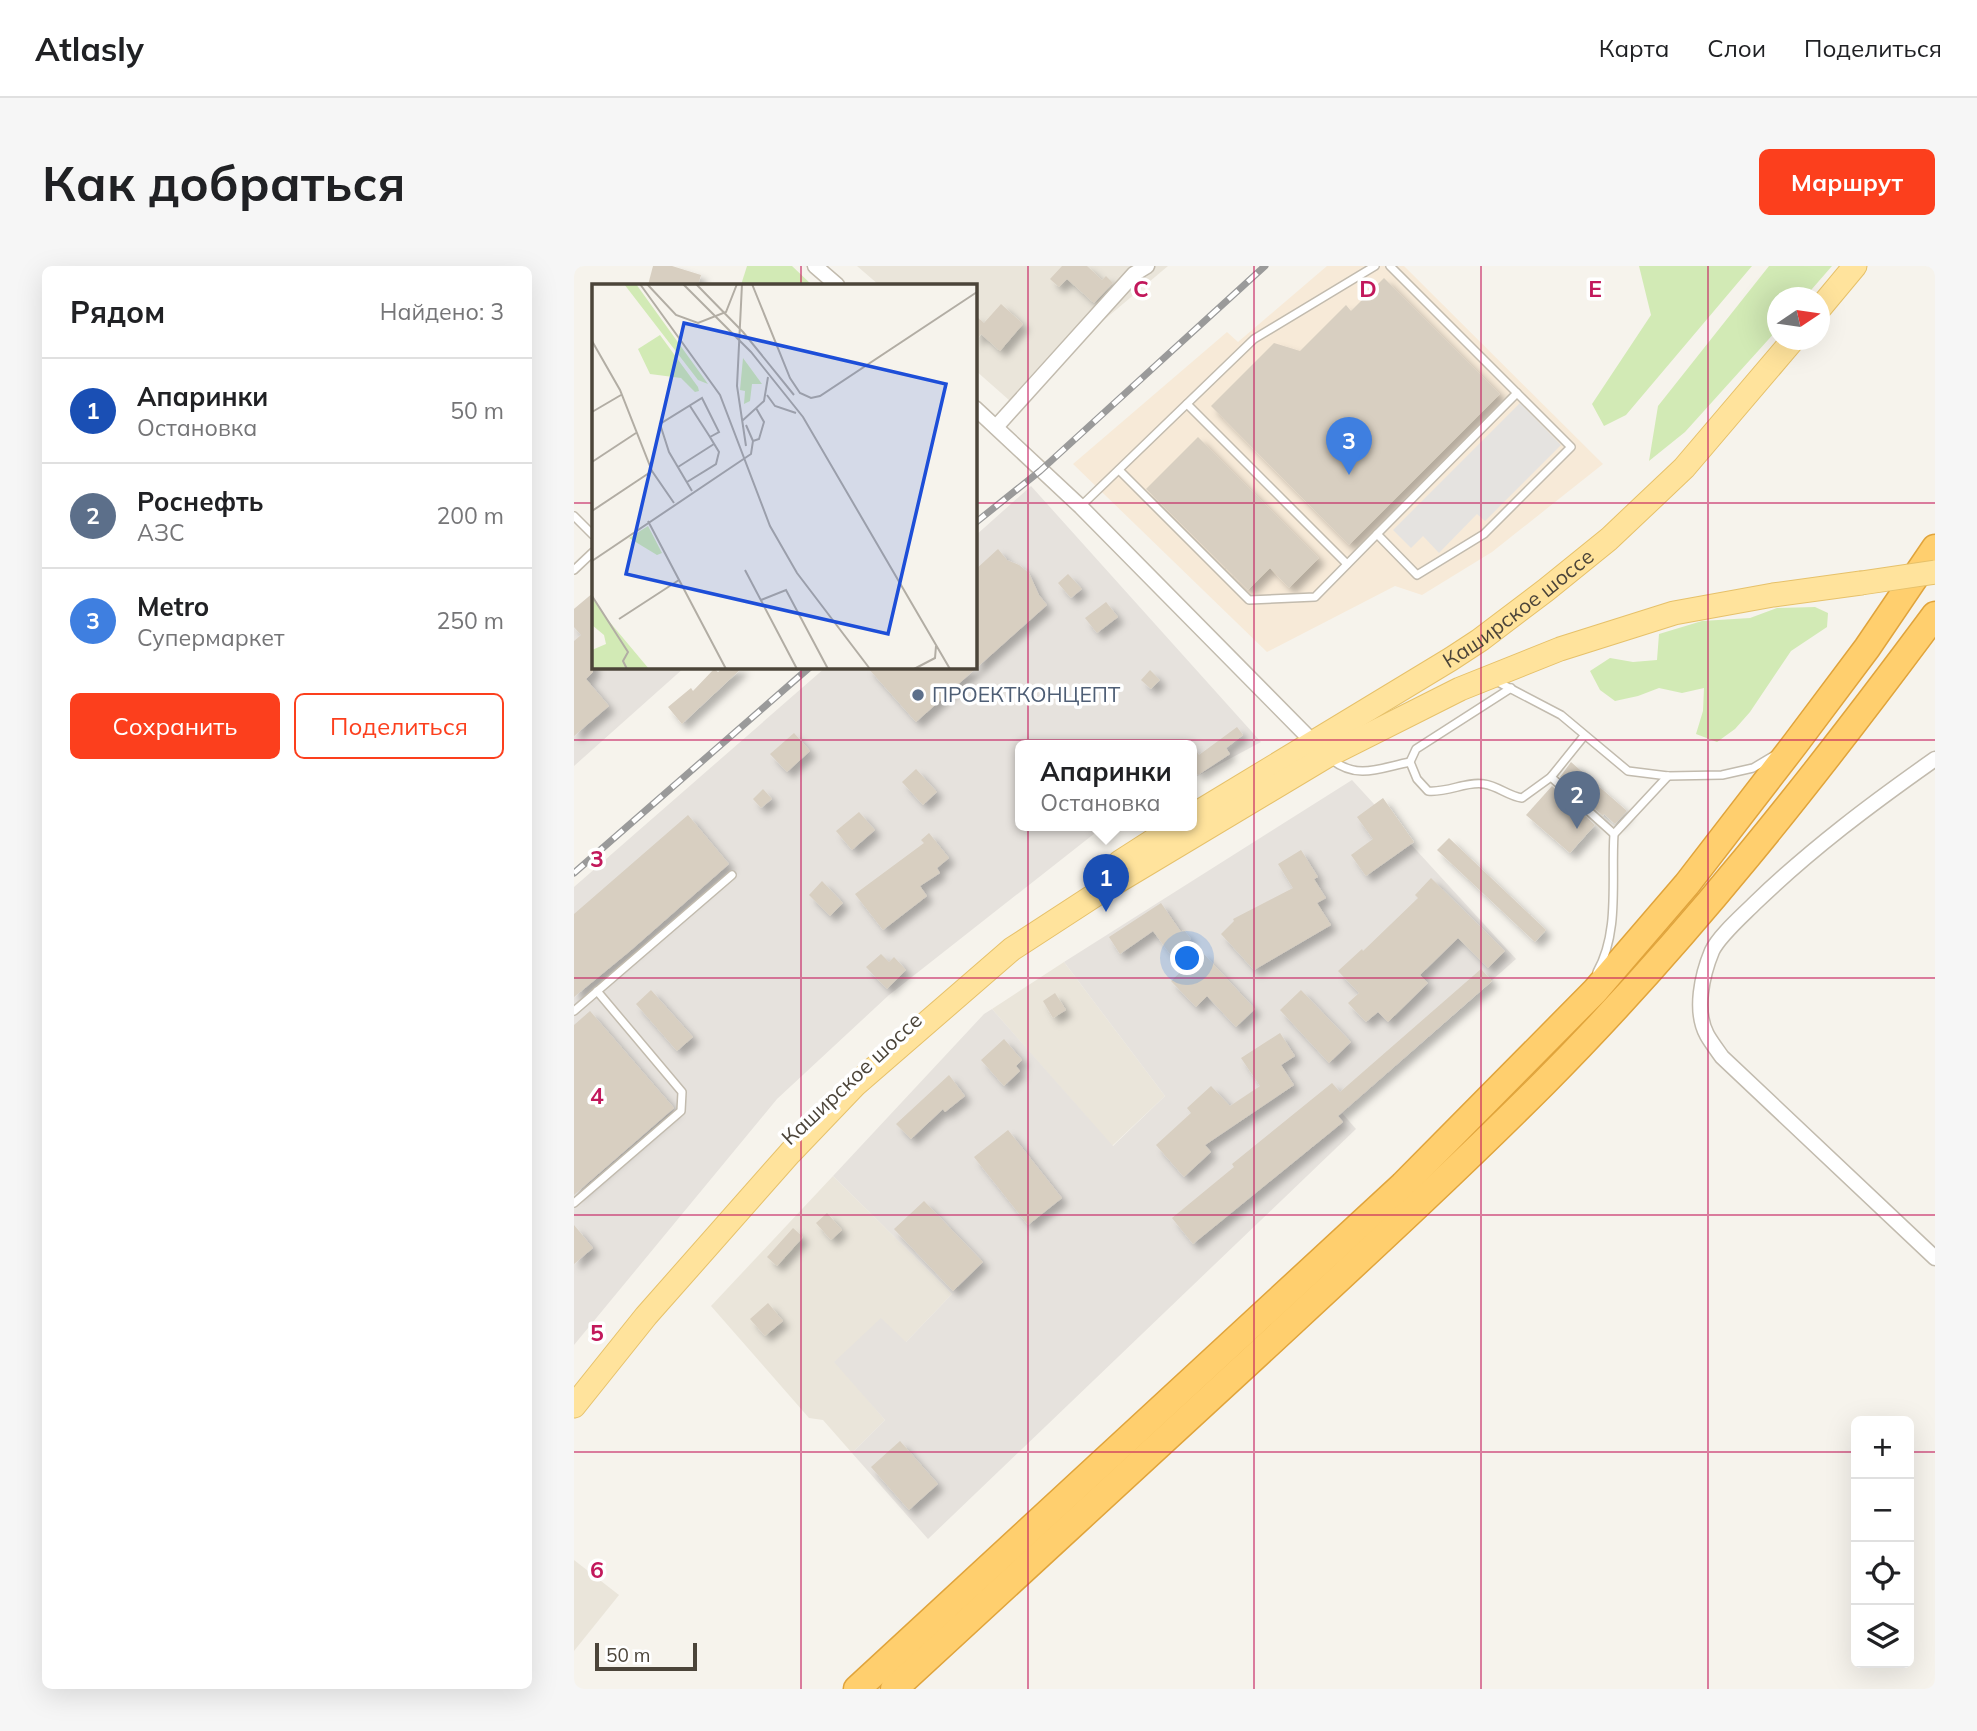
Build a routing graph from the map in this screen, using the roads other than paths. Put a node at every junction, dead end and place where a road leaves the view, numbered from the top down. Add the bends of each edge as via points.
1 (815, 266) edge
2 (1147, 266) edge
3 (1375, 266) edge
4 (1390, 266) edge
5 (1855, 266) edge
6 (1129, 270) edge
7 (836, 284) edge
8 (1830, 295) edge
9 (1784, 350) edge
10 (1517, 393) junction
11 (1187, 404) junction
12 (976, 409) edge
13 (996, 427) junction
14 (1119, 470) junction
15 (1080, 507) junction
16 (574, 516) edge
17 (592, 534) edge
18 (1377, 534) junction
19 (1935, 548) edge
20 (592, 553) edge
21 (1347, 564) junction
22 (574, 570) edge
23 (1935, 572) edge
24 (1935, 615) edge
25 (1451, 659) junction
26 (1490, 678) junction
27 (1460, 688) junction
28 (1511, 688) junction
29 (1584, 736) junction
30 (1796, 744) junction
31 (1321, 749) junction
32 (1935, 759) edge
33 (1410, 762) junction
34 (1668, 776) junction
35 (1551, 777) junction
36 (1197, 813) edge
37 (1197, 829) edge
38 (1168, 831) edge
39 (1195, 831) edge
40 (1614, 834) junction
41 (732, 876) dead end
42 (597, 991) junction
43 (574, 1011) edge
44 (1542, 1045) junction
45 (574, 1203) edge
46 (1935, 1258) edge
47 (574, 1382) edge
48 (574, 1406) edge
49 (857, 1689) edge
50 (894, 1689) edge

1 - 7 street
2 - 6 street
3 - 11 lane via 1254,339
4 - 10 lane
5 - 8 main road
6 - 13 street
9 - 25 main road, Каширское шоссе via 1684,468 1609,539
10 - 18 lane
10 - 18 lane via 1571,447 1562,457 1484,534 1417,575
11 - 14 lane
11 - 21 lane
12 - 13 street
13 - 15 street
14 - 15 lane
14 - 21 lane via 1249,600 1315,597
15 - 31 street
16 - 17 lane
18 - 21 lane
19 - 30 highway
20 - 22 lane
23 - 26 main road, bridge via 1674,613 1560,649
24 - 50 highway via 1816,774 1622,1001 1545,1082 1419,1205
25 - 27 main road via 1441,669 1441,681 1452,689
25 - 31 main road, Каширское шоссе
26 - 27 main road
26 - 28 lane
27 - 31 main road
28 - 29 lane via 1561,715
28 - 33 lane via 1416,749
29 - 34 lane via 1628,771
29 - 35 lane
30 - 34 lane via 1753,768 1722,775
30 - 44 highway via 1641,940
31 - 33 lane via 1343,768 1361,773
31 - 36 main road, Каширское шоссе
31 - 37 main road, Каширское шоссе
32 - 46 street via 1861,810 1741,917 1713,948 1700,1009 1705,1033 1722,1057
33 - 35 lane via 1428,791 1484,784 1521,798
34 - 40 lane
35 - 40 lane
38 - 47 main road, Каширское шоссе via 990,950 782,1144 646,1294
39 - 48 main road, Каширское шоссе via 1012,949 855,1085 646,1316
40 - 44 lane via 1608,944 1584,993
41 - 42 lane
42 - 43 lane
42 - 45 lane via 682,1092 683,1100 681,1111
44 - 49 highway via 1403,1185

